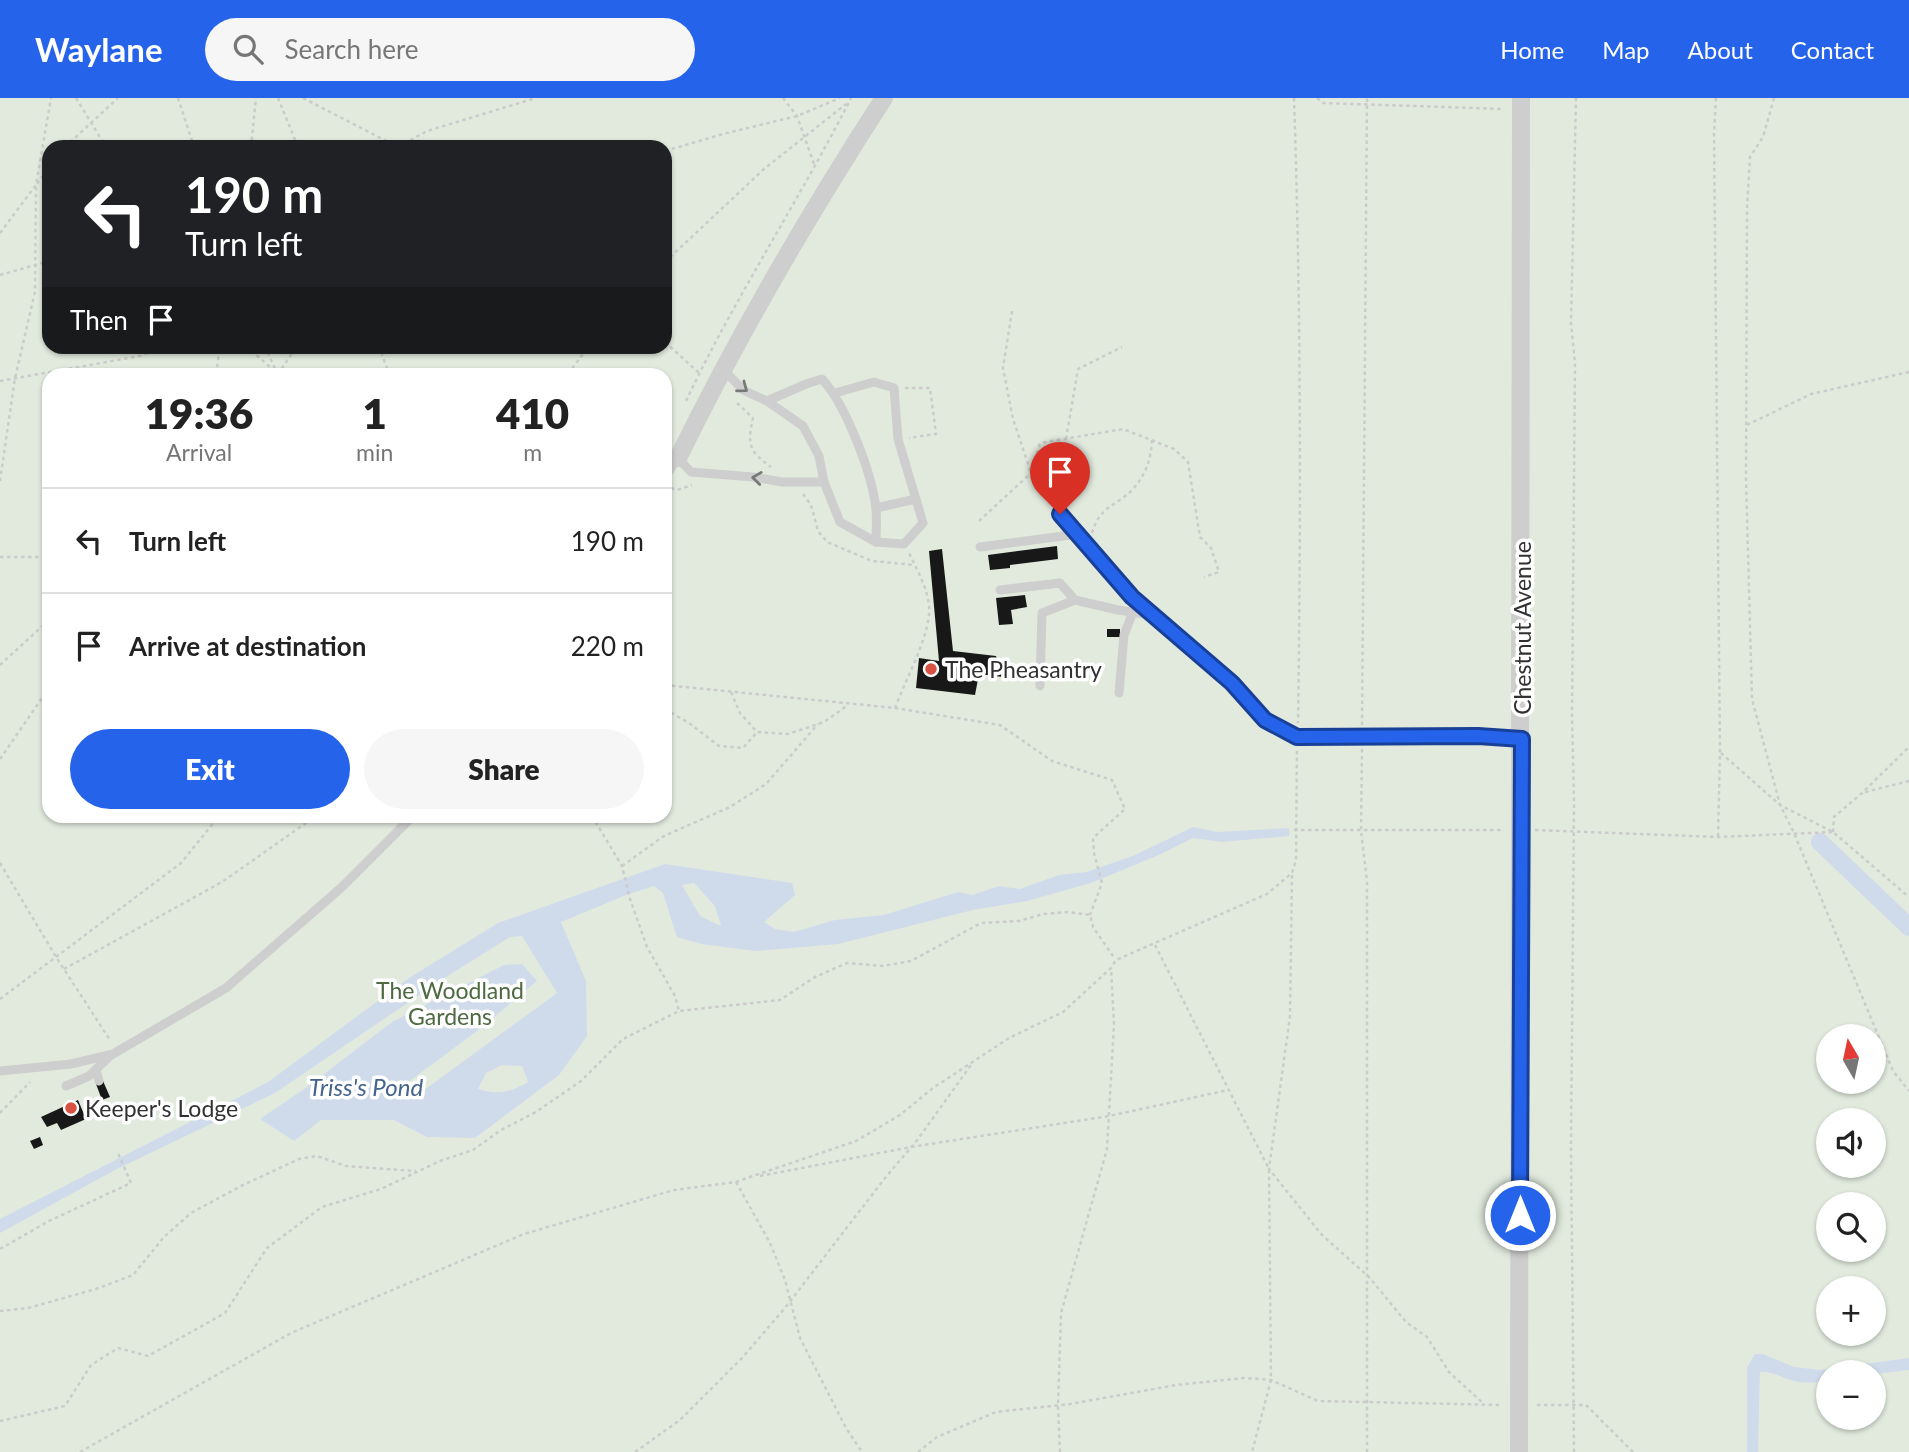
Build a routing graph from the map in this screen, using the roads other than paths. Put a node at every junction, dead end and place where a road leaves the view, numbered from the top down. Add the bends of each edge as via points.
1 (884, 98) edge
2 (1521, 104) edge
3 (723, 369) junction
4 (835, 393) junction
5 (767, 401) junction
6 (678, 458) junction
7 (672, 467) edge
8 (824, 482) junction
9 (916, 499) junction
10 (876, 508) junction
11 (1060, 514) road end
12 (1078, 534) junction
13 (876, 542) junction
14 (980, 547) dead end
15 (1000, 590) dead end
16 (1076, 600) junction
17 (1133, 612) junction
18 (1154, 615) junction
19 (1040, 686) dead end
20 (1119, 693) dead end
21 (1522, 739) junction
22 (406, 823) edge
23 (115, 1053) junction
24 (96, 1070) junction
25 (0, 1071) edge
26 (99, 1081) dead end
27 (66, 1086) dead end
28 (1519, 1452) edge

1 - 3 street
2 - 21 street, Chestnut Avenue
3 -> 5 lane via 744,390
3 - 6 street
4 - 5 lane via 822,379
4 - 9 lane via 874,382 894,388 898,439
4 - 10 lane via 862,457
5 - 8 lane via 803,426 819,456
6 - 7 lane
8 -> 6 lane via 691,472
8 - 13 lane via 840,522
9 - 10 lane
9 - 13 lane via 923,523 904,544
10 - 13 lane
11 - 12 lane
12 - 14 lane
12 - 18 lane via 1132,597
15 - 16 lane via 1060,583
16 - 17 lane
16 - 19 lane via 1042,613
17 - 18 lane
17 - 20 lane via 1124,635
18 - 21 lane via 1232,683 1265,720 1297,737
21 - 28 street, Chestnut Avenue
22 - 23 lane via 342,887 226,988
23 - 24 lane
23 - 25 lane via 71,1064
24 - 26 lane
24 - 27 lane via 86,1081

